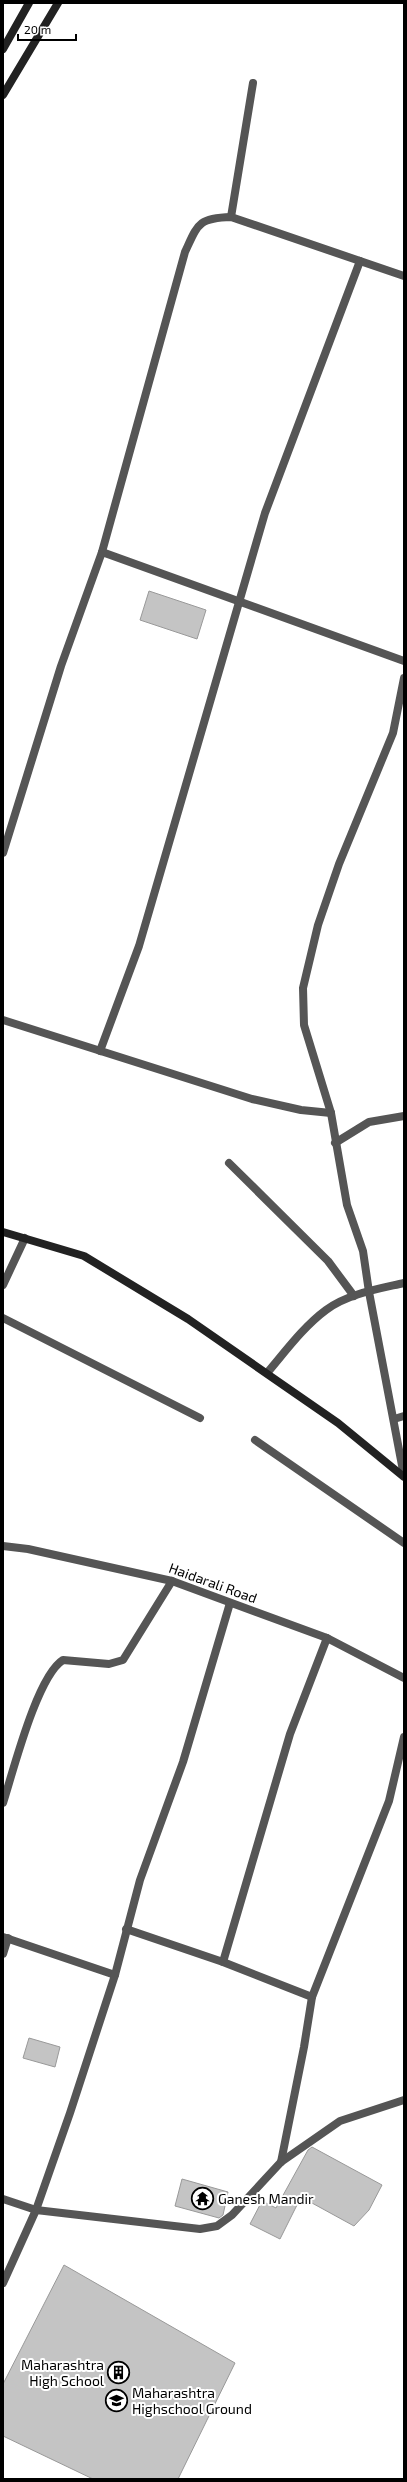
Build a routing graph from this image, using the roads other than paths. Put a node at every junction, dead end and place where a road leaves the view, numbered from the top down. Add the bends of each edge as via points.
1 (29, 3) edge
2 (58, 3) edge
3 (3, 49) edge
4 (253, 83) dead end
5 (3, 95) edge
6 (231, 217) junction
7 (360, 261) junction
8 (404, 276) edge
9 (102, 552) junction
10 (238, 602) junction
11 (404, 661) edge
12 (404, 678) edge
13 (3, 853) edge
14 (3, 1020) edge
15 (100, 1051) junction
16 (331, 1113) junction
17 (404, 1116) edge
18 (335, 1144) junction
19 (229, 1163) dead end
20 (3, 1232) edge
21 (25, 1238) junction
22 (404, 1283) edge
23 (3, 1285) edge
24 (369, 1292) junction
25 (354, 1296) junction
26 (3, 1318) edge
27 (267, 1373) junction
28 (404, 1416) edge
29 (200, 1418) dead end
30 (394, 1419) junction
31 (255, 1440) dead end
32 (404, 1476) edge
33 (404, 1543) edge
34 (3, 1546) edge
35 (172, 1581) junction
36 (230, 1603) junction
37 (327, 1638) junction
38 (404, 1678) edge
39 (404, 1737) edge
40 (3, 1803) edge
41 (126, 1929) junction
42 (6, 1937) edge
43 (3, 1954) edge
44 (223, 1962) junction
45 (115, 1975) junction
46 (312, 1997) junction
47 (404, 2100) edge
48 (281, 2162) junction
49 (3, 2199) edge
50 (36, 2210) junction
51 (3, 2284) edge

1 - 3 main road
2 - 5 main road
4 - 6 street
6 - 7 street
6 - 9 street via 211,217 198,225 185,252
7 - 8 street
7 - 10 street via 265,513
9 - 10 street
9 - 13 street via 61,666
10 - 11 street
10 - 15 street via 139,946
12 - 16 street via 394,733 338,864 318,925 303,988 304,1025
14 - 15 street
15 - 16 street via 252,1098 301,1110
16 - 18 street
17 - 18 street via 369,1122
18 - 24 street via 347,1204 363,1251
19 - 25 street via 328,1261
20 - 21 main road
21 - 23 street
21 - 27 main road via 84,1256 188,1319
22 - 24 street
24 - 25 street
24 - 30 street
25 - 27 street via 326,1309
26 - 29 street
27 - 32 main road via 338,1423
28 - 30 street
30 - 32 street
31 - 33 street
34 - 35 street, Haidarali Road via 28,1549
35 - 36 street, Haidarali Road
35 - 40 street via 123,1660 109,1664 63,1660 52,1670 24,1736
36 - 37 street, Haidarali Road
36 - 41 street via 183,1762 140,1880
37 - 38 street, Haidarali Road
37 - 44 street via 290,1734
39 - 46 street via 389,1801
41 - 44 street
41 - 45 street
42 - 43 street
42 - 45 street
44 - 46 street
45 - 50 street
46 - 48 street
47 - 48 street via 340,2121
48 - 50 street via 232,2215 217,2226 200,2229
49 - 50 street
50 - 51 street

